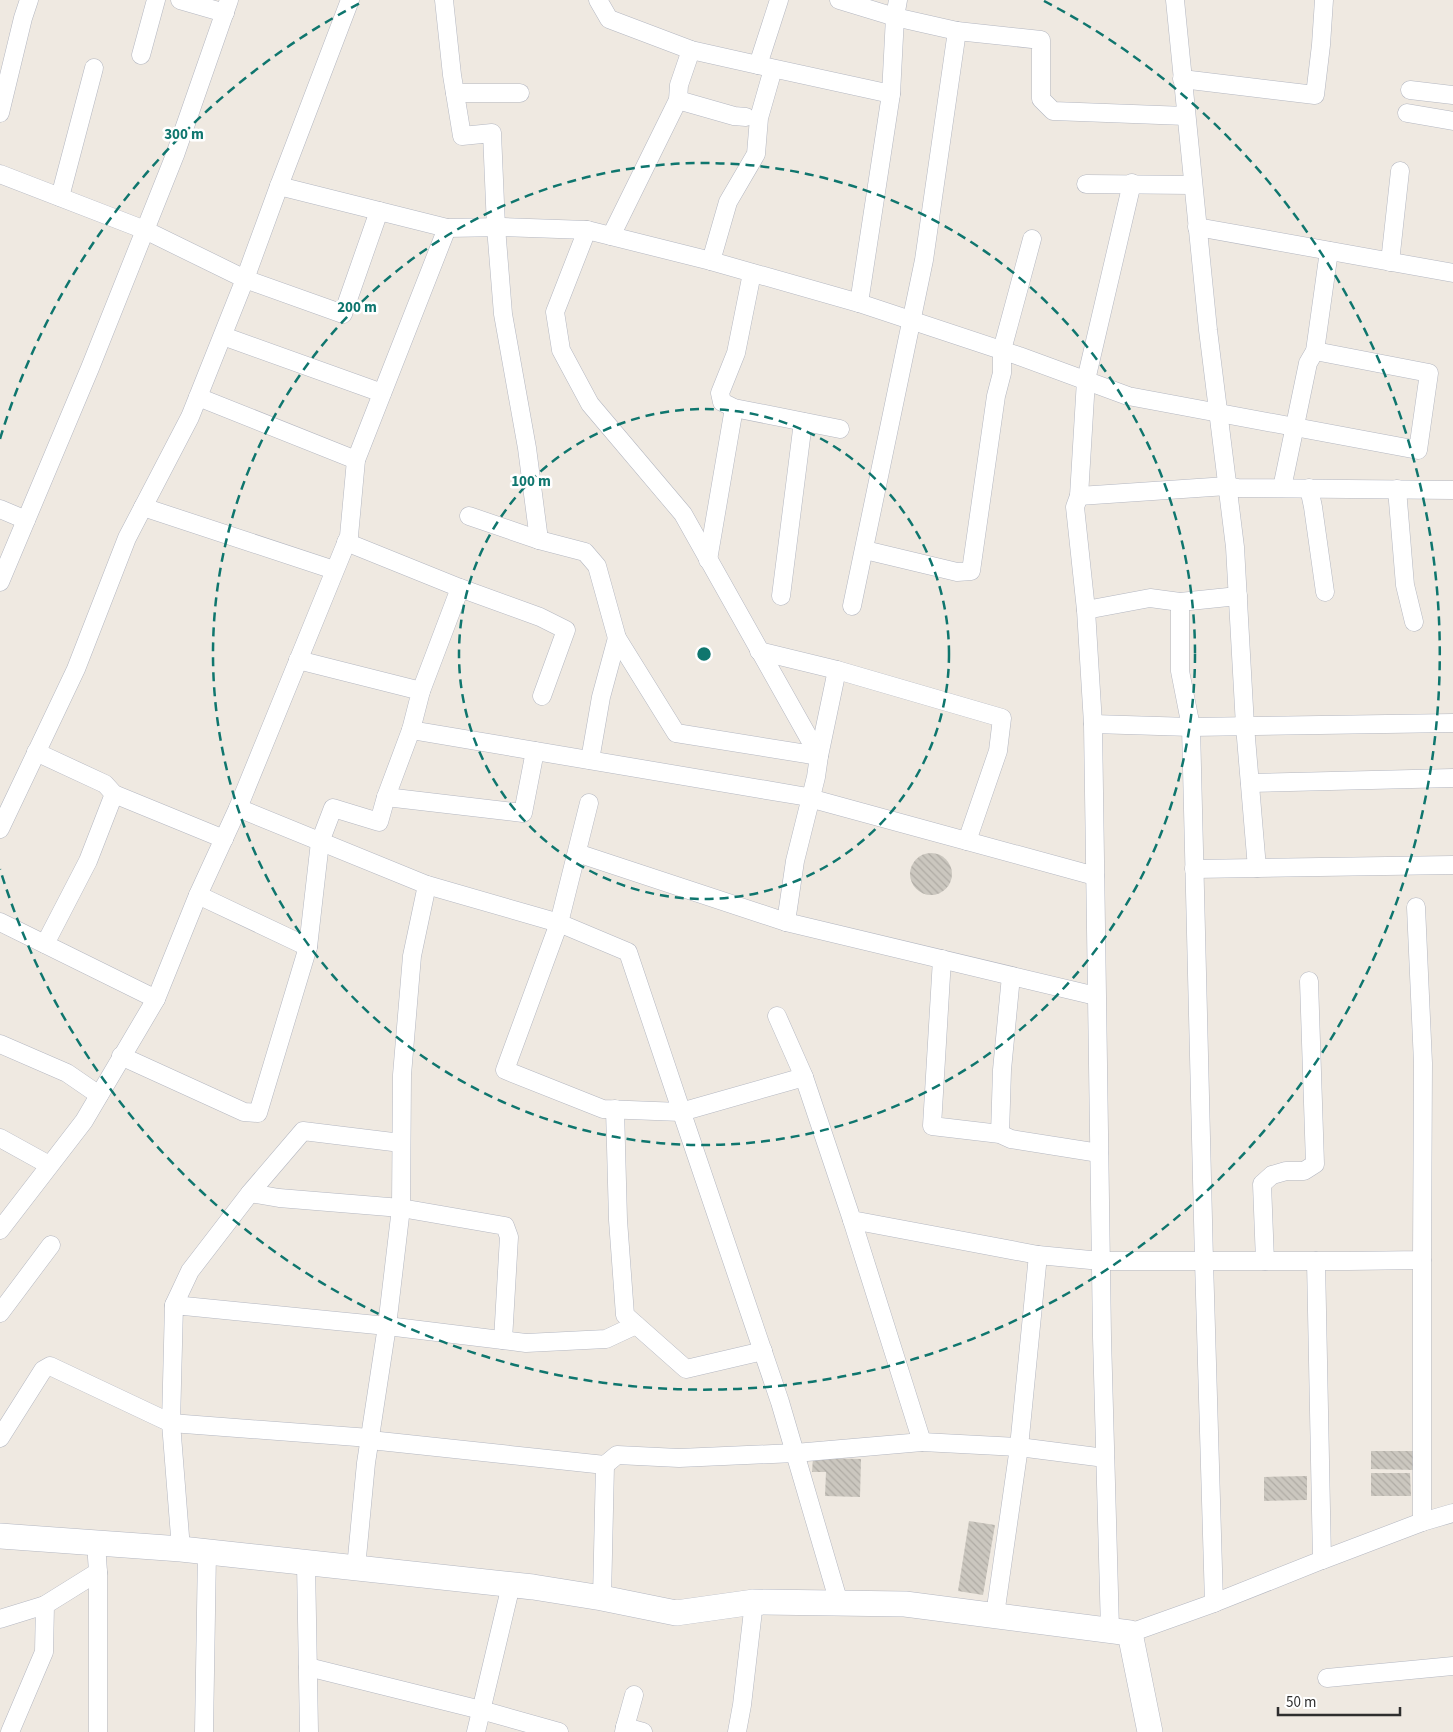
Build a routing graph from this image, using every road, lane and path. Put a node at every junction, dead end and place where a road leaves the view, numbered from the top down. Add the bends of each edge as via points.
1 (29, 0) edge
2 (156, 0) edge
3 (180, 0) edge
4 (350, 0) edge
5 (444, 0) edge
6 (598, 0) edge
7 (778, 0) edge
8 (839, 0) edge
9 (1175, 0) edge
10 (1324, 0) edge
11 (227, 7) edge
12 (896, 9) edge
13 (956, 32) junction
14 (691, 50) junction
15 (141, 55) dead end
16 (766, 67) junction
17 (94, 68) dead end
18 (1182, 79) junction
19 (1410, 90) dead end
20 (455, 93) junction
21 (520, 93) dead end
22 (891, 94) junction
23 (1453, 95) edge
24 (678, 100) junction
25 (0, 113) edge
26 (1407, 113) dead end
27 (1186, 116) junction
28 (746, 117) dead end
29 (1453, 121) edge
30 (1400, 172) dead end
31 (0, 174) edge
32 (1086, 184) dead end
33 (1132, 184) junction
34 (1193, 185) junction
35 (279, 186) junction
36 (60, 197) junction
37 (379, 211) junction
38 (447, 228) junction
39 (496, 228) junction
40 (1197, 228) junction
41 (145, 230) junction
42 (586, 230) junction
43 (611, 236) junction
44 (1032, 240) dead end
45 (1329, 251) junction
46 (711, 261) junction
47 (1390, 262) junction
48 (752, 273) junction
49 (1453, 273) edge
50 (245, 279) junction
51 (859, 303) junction
52 (911, 320) junction
53 (223, 336) junction
54 (1002, 350) junction
55 (1315, 351) junction
56 (1086, 380) junction
57 (382, 393) junction
58 (198, 397) junction
59 (734, 408) junction
60 (1218, 412) junction
61 (803, 422) junction
62 (1295, 426) junction
63 (840, 429) dead end
64 (356, 460) junction
65 (1227, 486) junction
66 (1282, 488) junction
67 (1309, 488) junction
68 (1397, 489) junction
69 (1453, 490) edge
70 (1079, 496) junction
71 (143, 507) junction
72 (0, 509) edge
73 (469, 516) dead end
74 (26, 520) junction
75 (539, 540) junction
76 (346, 542) junction
77 (865, 550) junction
78 (708, 560) junction
79 (334, 570) junction
80 (0, 582) edge
81 (460, 588) junction
82 (1325, 592) dead end
83 (781, 596) dead end
84 (1238, 596) junction
85 (1180, 602) junction
86 (852, 606) dead end
87 (1086, 610) junction
88 (1414, 622) dead end
89 (616, 638) junction
90 (759, 650) junction
91 (298, 660) junction
92 (837, 670) junction
93 (421, 691) junction
94 (542, 696) dead end
95 (1453, 723) edge
96 (1092, 724) junction
97 (1245, 726) junction
98 (1190, 727) junction
99 (411, 730) junction
100 (535, 751) junction
101 (36, 752) junction
102 (819, 756) junction
103 (590, 760) junction
104 (1453, 778) edge
105 (1250, 783) junction
106 (114, 794) junction
107 (386, 797) junction
108 (810, 798) junction
109 (589, 803) dead end
110 (238, 808) junction
111 (0, 829) edge
112 (224, 839) junction
113 (967, 841) junction
114 (320, 842) junction
115 (577, 853) junction
116 (1453, 865) edge
117 (1257, 868) junction
118 (1194, 869) junction
119 (1095, 876) junction
120 (427, 885) junction
121 (198, 896) junction
122 (1416, 907) dead end
123 (0, 922) edge
124 (786, 922) junction
125 (559, 923) junction
126 (45, 944) junction
127 (308, 947) junction
128 (942, 959) junction
129 (1011, 976) junction
130 (1308, 981) dead end
131 (1096, 996) junction
132 (156, 998) junction
133 (777, 1016) dead end
134 (0, 1044) edge
135 (121, 1056) junction
136 (804, 1077) junction
137 (99, 1095) junction
138 (615, 1109) junction
139 (681, 1112) junction
140 (1000, 1134) junction
141 (0, 1138) edge
142 (401, 1143) junction
143 (1099, 1154) junction
144 (49, 1166) junction
145 (250, 1193) junction
146 (401, 1208) junction
147 (852, 1220) junction
148 (0, 1230) edge
149 (51, 1245) dead end
150 (1038, 1255) junction
151 (1422, 1260) junction
152 (1101, 1261) junction
153 (1204, 1261) junction
154 (1265, 1261) junction
155 (1316, 1261) junction
156 (174, 1306) junction
157 (0, 1313) edge
158 (636, 1325) junction
159 (387, 1326) junction
160 (503, 1340) junction
161 (762, 1351) junction
162 (171, 1423) junction
163 (0, 1438) edge
164 (370, 1438) junction
165 (922, 1442) junction
166 (1019, 1447) junction
167 (795, 1453) junction
168 (1105, 1458) junction
169 (605, 1464) junction
170 (1453, 1513) edge
171 (1422, 1522) junction
172 (0, 1536) edge
173 (96, 1543) junction
174 (181, 1549) junction
175 (207, 1552) junction
176 (1322, 1560) junction
177 (306, 1563) junction
178 (356, 1568) junction
179 (98, 1572) junction
180 (511, 1585) junction
181 (602, 1598) junction
182 (754, 1602) junction
183 (839, 1603) junction
184 (1214, 1604) junction
185 (45, 1605) junction
186 (995, 1615) junction
187 (0, 1619) edge
188 (1120, 1631) junction
189 (1453, 1666) edge
190 (308, 1667) junction
191 (1326, 1678) dead end
192 (634, 1695) dead end
193 (481, 1710) junction
194 (625, 1729) edge
195 (10, 1732) edge
196 (98, 1732) edge
197 (204, 1732) edge
198 (309, 1732) edge
199 (476, 1732) edge
200 (559, 1732) edge
201 (643, 1732) edge
202 (737, 1732) edge
203 (1150, 1732) edge

1 - 25 street
2 - 15 street
3 - 11 street
4 - 35 street
5 - 20 street
6 - 14 street via 609,19
7 - 16 street
8 - 12 street
9 - 18 street
10 - 18 street via 1315,95
11 - 41 street
12 - 13 street
12 - 22 street
13 - 27 street via 1041,40 1041,99 1053,111
13 - 52 street via 924,260
14 - 16 street
14 - 24 street via 679,85
16 - 22 street
16 - 46 street via 756,154 728,202
17 - 36 street
18 - 27 street
19 - 23 street
20 - 21 street
20 - 39 street via 462,136 492,133
22 - 51 street
24 - 28 street
24 - 43 street
26 - 29 street
27 - 34 street
30 - 47 street
31 - 36 street
32 - 33 street
33 - 34 street
33 - 56 street
34 - 40 street
35 - 37 street
35 - 50 street
36 - 41 street
37 - 38 street
37 - 50 street via 343,314
38 - 39 street
38 - 57 street
39 - 42 street
39 - 75 street via 503,314 527,448
40 - 45 street
40 - 60 street
41 - 50 street
41 - 74 street
42 - 43 street
42 - 78 street via 555,312 561,350 590,404 683,514
43 - 46 street
44 - 54 street
45 - 47 street
45 - 55 street
46 - 48 street
47 - 49 street
48 - 51 street
48 - 59 street via 736,353 720,393 722,402
50 - 53 street
51 - 52 street
52 - 54 street
52 - 77 street
53 - 57 street
53 - 58 street
54 - 56 street
54 - 77 street via 1002,374 996,396 971,571 956,572
55 - 62 street via 1308,363
55 - 62 street via 1429,373 1418,450
56 - 60 street via 1128,396
56 - 70 street
57 - 64 street
58 - 64 street
58 - 71 street
59 - 61 street
59 - 78 street
60 - 62 street
60 - 65 street
61 - 63 street
61 - 83 street
62 - 66 street
64 - 76 street
65 - 66 street
65 - 70 street
65 - 84 street
66 - 67 street
67 - 68 street
67 - 82 street
68 - 69 street
68 - 88 street via 1405,585
70 - 87 street via 1076,507
71 - 79 street
71 - 101 street via 127,538 76,669
72 - 74 street
73 - 75 street
74 - 80 street
75 - 89 street via 585,552 597,566
76 - 79 street
76 - 81 street
77 - 86 street
78 - 90 street
79 - 91 street
81 - 93 street
81 - 94 street via 540,616 566,630
84 - 85 street
84 - 97 street
85 - 87 street via 1150,598
85 - 98 street via 1180,671
87 - 96 street
89 - 102 street via 676,734
89 - 103 street
90 - 92 street
90 - 102 street
91 - 93 street
91 - 110 street
92 - 102 street
92 - 113 street via 1002,718 998,751
93 - 99 street
95 - 97 street
96 - 98 street
96 - 119 street
97 - 98 street
97 - 105 street
98 - 118 street
99 - 100 street
99 - 107 street
100 - 103 street
100 - 107 street via 523,813
101 - 106 street via 105,784
101 - 111 street
102 - 108 street
103 - 108 street
104 - 105 street
105 - 117 street
106 - 112 street
106 - 126 street via 88,861
107 - 114 street via 379,822 333,808
108 - 113 street
108 - 124 street via 795,861
109 - 115 street
110 - 112 street
110 - 114 street
112 - 121 street
113 - 119 street
114 - 120 street
114 - 127 street
115 - 124 street
115 - 125 street
116 - 117 street
117 - 118 street
118 - 153 street
119 - 131 street
120 - 125 street
120 - 142 street via 412,956 402,1075
121 - 127 street
121 - 132 street
122 - 151 street via 1423,1063
123 - 126 street
124 - 128 street
125 - 138 street via 505,1070 603,1109
125 - 139 street via 628,952
126 - 132 street
127 - 135 street via 258,1113 244,1112
128 - 129 street
128 - 140 street via 932,1126
129 - 131 street
129 - 140 street
130 - 154 street via 1315,1164 1304,1171 1272,1175 1262,1184
131 - 143 street
132 - 135 street
133 - 136 street
134 - 137 street via 67,1073
135 - 137 street
136 - 139 street
136 - 147 street
137 - 144 street via 84,1121
138 - 139 street
138 - 158 street via 625,1315
139 - 161 street
140 - 143 street via 1011,1139
141 - 144 street
142 - 145 street via 303,1132
142 - 146 street
143 - 152 street
144 - 148 street
145 - 146 street
145 - 156 street via 190,1271
146 - 159 street
146 - 160 street via 505,1226 509,1237
147 - 150 street
147 - 165 street
149 - 157 street
150 - 152 street
150 - 166 street
151 - 155 street
151 - 171 street
152 - 153 street
152 - 168 street
153 - 154 street
153 - 184 street
154 - 155 street
155 - 176 street
156 - 159 street
156 - 162 street
158 - 160 street via 606,1340 526,1343
158 - 161 street via 686,1368
159 - 160 street
159 - 164 street
161 - 167 street
162 - 163 street via 50,1366 43,1370
162 - 164 street
162 - 174 street
164 - 169 street
164 - 178 street
165 - 166 street
165 - 167 street
166 - 168 street
166 - 186 street
167 - 169 street via 679,1458 617,1455
167 - 183 street
168 - 188 street
169 - 181 street
170 - 171 street
171 - 176 street
172 - 173 street
173 - 174 street
173 - 179 street
174 - 175 street
175 - 177 street
175 - 197 street
176 - 184 street
177 - 178 street
177 - 190 street
178 - 180 street
179 - 185 street
179 - 196 street
180 - 181 street
180 - 193 street
181 - 182 street via 676,1613
182 - 183 street
182 - 202 street
183 - 186 street via 905,1604
184 - 188 street
185 - 187 street
185 - 195 street via 44,1652
186 - 188 street
188 - 203 street
189 - 191 street
190 - 193 street
190 - 198 street
192 - 194 street
193 - 199 street
193 - 200 street
194 - 201 street

